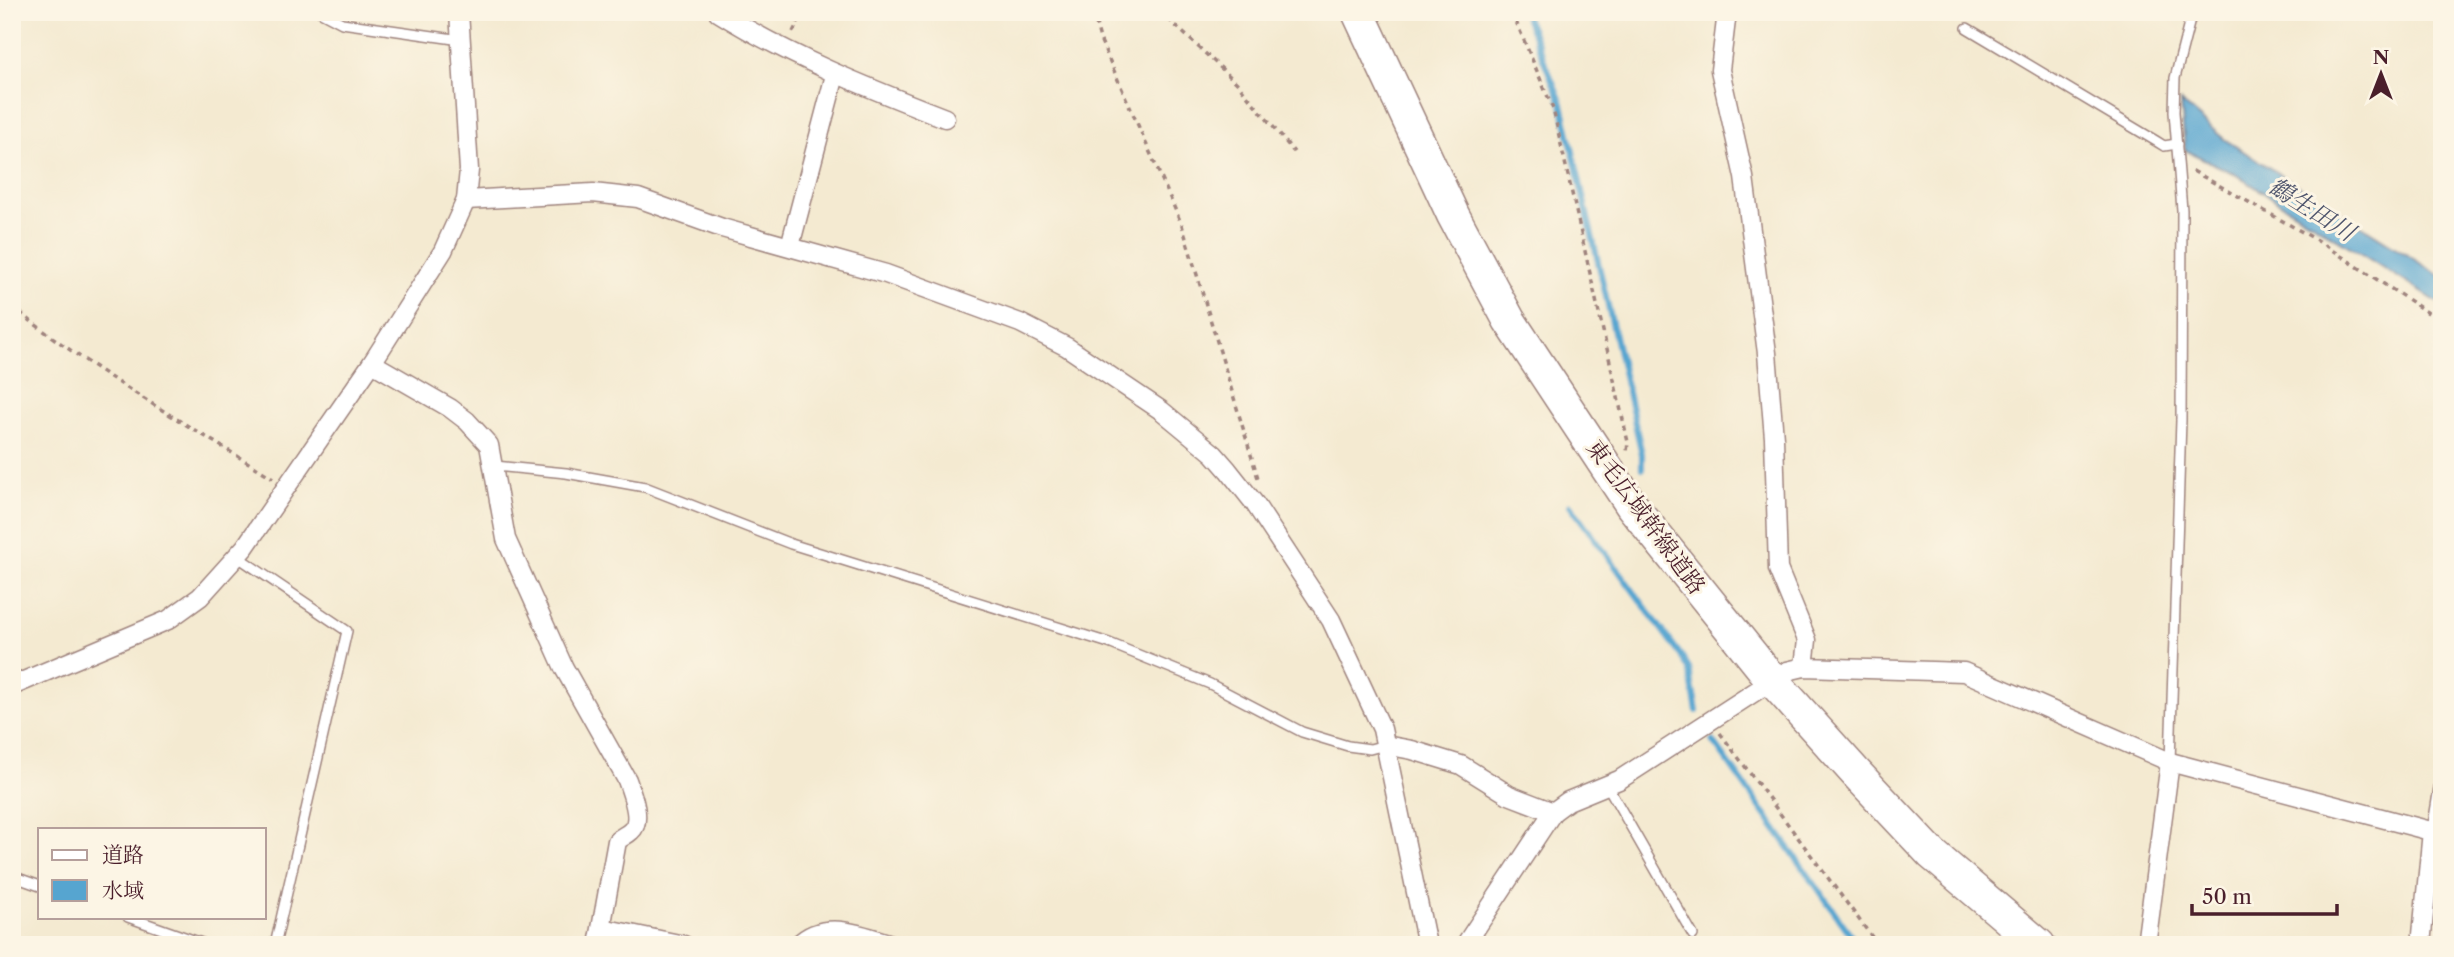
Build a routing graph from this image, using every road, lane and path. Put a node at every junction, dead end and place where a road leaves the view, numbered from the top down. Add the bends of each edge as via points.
1 (321, 12) edge
2 (459, 12) edge
3 (718, 12) edge
4 (1093, 12) edge
5 (1161, 12) edge
6 (1358, 12) edge
7 (1512, 12) edge
8 (1727, 12) edge
9 (2192, 12) edge
10 (1967, 28) dead end
11 (461, 40) junction
12 (835, 75) junction
13 (945, 118) dead end
14 (2177, 145) junction
15 (1294, 152) dead end
16 (2179, 166) junction
17 (466, 200) junction
18 (790, 246) junction
19 (12, 306) edge
20 (2442, 322) edge
21 (372, 363) junction
22 (495, 466) junction
23 (1616, 482) junction
24 (287, 487) junction
25 (1255, 504) junction
26 (238, 556) junction
27 (1804, 667) junction
28 (1772, 680) junction
29 (12, 686) edge
30 (1710, 720) junction
31 (1385, 745) junction
32 (2170, 762) junction
33 (2442, 769) edge
34 (1607, 785) junction
35 (1553, 812) junction
36 (2437, 832) edge
37 (12, 876) edge
38 (38, 885) edge
39 (131, 918) edge
40 (1692, 935) dead end
41 (600, 936) edge
42 (207, 945) edge
43 (275, 945) edge
44 (684, 945) edge
45 (798, 945) edge
46 (894, 945) edge
47 (1427, 945) edge
48 (1465, 945) edge
49 (1878, 945) edge
50 (2039, 945) edge
51 (2146, 945) edge
52 (2421, 945) edge

1 - 11 lane via 342,23
2 - 11 street
3 - 12 street
4 - 25 path via 1100,39 1182,225 1261,488
5 - 15 path via 1237,83
6 - 23 highway, 東毛広域幹線道路 via 1453,215 1510,320
7 - 23 path via 1553,109 1628,442 1625,467
8 - 27 street via 1720,70 1744,177 1767,353 1778,569 1807,640
9 - 14 lane via 2175,78
10 - 14 lane via 2164,146
11 - 17 street via 469,170
12 - 13 street
12 - 18 street
14 - 16 lane
16 - 20 path via 2315,239
16 - 32 lane via 2181,420
17 - 18 street via 618,195
17 - 21 street via 443,251
18 - 25 street via 886,274 1020,323 1067,348 1190,433
19 - 24 path via 145,399
21 - 22 street via 467,421 489,445
21 - 24 street
22 - 31 lane via 645,486 791,544 1109,643 1210,684 1302,732 1348,746 1370,749
22 - 41 street via 506,539 564,668 607,740 633,797 635,825 617,841
23 - 28 highway, 東毛広域幹線道路
24 - 26 street
25 - 31 street via 1331,620 1374,706
26 - 29 street via 200,597 168,620
26 - 43 lane via 347,631
27 - 28 street
27 - 32 street via 1964,672
28 - 30 street
28 - 50 highway, 東毛広域幹線道路 via 1932,854
30 - 34 street
30 - 49 path
31 - 35 street via 1461,765 1510,795
31 - 47 street
32 - 36 street
32 - 51 street
33 - 36 lane
34 - 35 street
34 - 40 lane
35 - 48 street
36 - 52 street
37 - 38 lane
39 - 42 lane
41 - 44 street
45 - 46 street via 818,930 842,930

